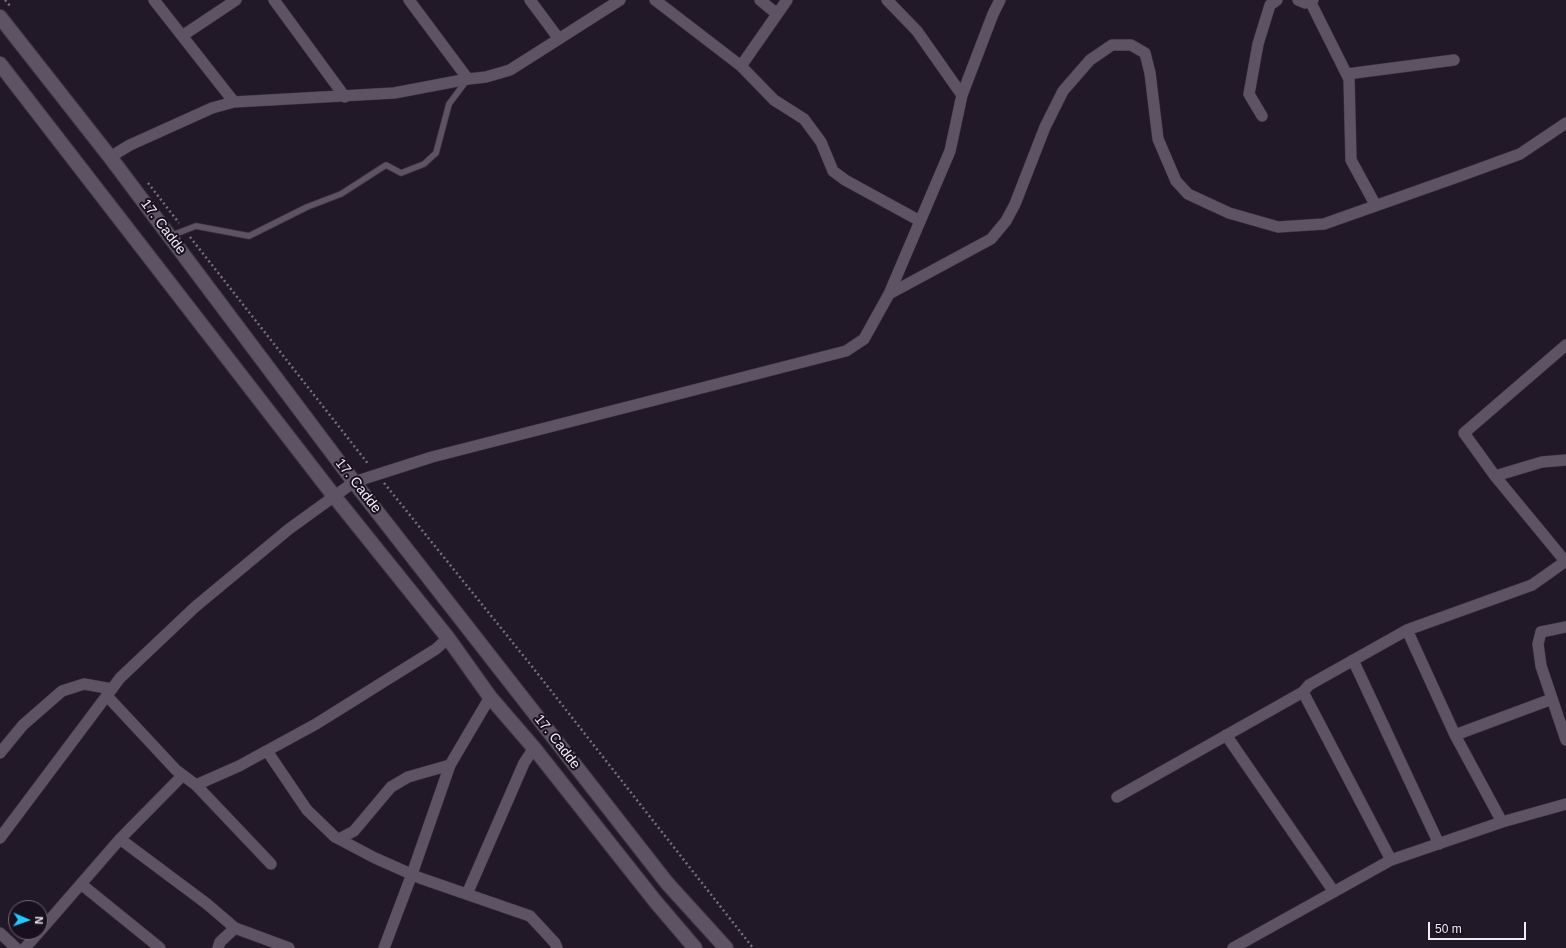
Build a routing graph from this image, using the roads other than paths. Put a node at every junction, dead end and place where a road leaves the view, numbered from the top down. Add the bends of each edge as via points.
1 (154, 0) edge
2 (236, 0) edge
3 (274, 0) edge
4 (409, 0) edge
5 (530, 0) edge
6 (620, 0) edge
7 (655, 0) edge
8 (760, 0) edge
9 (787, 0) edge
10 (887, 0) edge
11 (1000, 0) edge
12 (1277, 0) edge
13 (1298, 0) edge
14 (1312, 0) edge
15 (777, 14) junction
16 (0, 17) edge
17 (182, 36) junction
18 (559, 39) junction
19 (1454, 60) dead end
20 (0, 64) edge
21 (741, 66) junction
22 (1347, 74) junction
23 (468, 79) junction
24 (962, 95) junction
25 (345, 96) junction
26 (234, 102) junction
27 (1262, 116) dead end
28 (1566, 123) edge
29 (110, 156) junction
30 (1376, 206) junction
31 (920, 221) junction
32 (170, 236) junction
33 (889, 294) junction
34 (1566, 345) edge
35 (1566, 460) edge
36 (1495, 476) junction
37 (354, 482) junction
38 (334, 496) junction
39 (1566, 561) edge
40 (1566, 627) edge
41 (1407, 630) junction
42 (448, 638) junction
43 (1353, 660) junction
44 (110, 692) junction
45 (1303, 692) junction
46 (490, 697) junction
47 (1552, 700) junction
48 (1226, 735) junction
49 (1455, 735) junction
50 (1566, 740) edge
51 (534, 748) junction
52 (267, 751) junction
53 (0, 753) edge
54 (450, 765) junction
55 (183, 775) junction
56 (196, 785) junction
57 (1117, 797) dead end
58 (1566, 804) edge
59 (1502, 822) junction
60 (0, 838) edge
61 (120, 839) junction
62 (339, 839) junction
63 (1439, 844) junction
64 (1391, 860) junction
65 (271, 864) dead end
66 (412, 874) junction
67 (81, 884) junction
68 (1334, 892) junction
69 (467, 894) junction
70 (48, 922) edge
71 (235, 928) junction
72 (0, 933) edge
73 (32, 940) edge
74 (16, 948) edge
75 (25, 948) edge
76 (160, 948) edge
77 (218, 948) edge
78 (289, 948) edge
79 (384, 948) edge
80 (557, 948) edge
81 (695, 948) edge
82 (726, 948) edge
83 (1233, 948) edge

1 - 17 street
2 - 17 street
3 - 25 street
4 - 23 street
5 - 18 street
6 - 18 street
7 - 21 street
8 - 15 street
9 - 15 street
10 - 24 street via 917,31
11 - 24 street
12 - 27 street via 1270,5 1258,44 1249,94
13 - 14 street
14 - 22 street
15 - 21 street
16 - 29 street, 17. Cadde
17 - 26 street
18 - 23 street via 510,70
19 - 22 street
20 - 38 street, 17. Cadde
21 - 31 street via 774,100 804,118 822,142 833,171
22 - 30 street via 1351,160
23 - 25 street via 394,93
23 - 32 lane via 449,104 436,153 424,164 401,173 386,165 341,194 307,207 249,236 196,226
24 - 31 street via 950,151
25 - 26 street
26 - 29 street via 206,111
28 - 30 street via 1520,154
29 - 32 street, 17. Cadde
30 - 33 street via 1324,224 1278,227 1229,213 1188,194 1176,181 1158,139 1145,53 1131,45 1112,45 1090,60 1063,91 1045,127 1015,204 1006,221 991,239
31 - 33 street
32 - 37 street, 17. Cadde
33 - 37 street via 864,339 846,351 440,455
34 - 36 street via 1464,433
35 - 36 street via 1542,462
36 - 39 street
37 - 38 street
37 - 82 street, 17. Cadde via 667,883
38 - 42 street, 17. Cadde
38 - 44 street via 289,529 195,607 120,678
39 - 41 street via 1532,585
40 - 47 street via 1542,632 1538,644 1541,666
41 - 43 street
41 - 49 street
42 - 46 street, 17. Cadde
42 - 52 street via 436,649 329,716
43 - 45 street via 1309,685
43 - 63 street
44 - 53 street via 84,684 62,691 23,725
44 - 55 street
44 - 60 street
45 - 48 street
45 - 64 street
46 - 51 street, 17. Cadde
46 - 54 street
47 - 49 street
47 - 50 street
48 - 57 street
48 - 68 street
49 - 59 street
51 - 69 street via 524,763
51 - 81 street, 17. Cadde
52 - 56 street
52 - 62 street via 307,810
54 - 62 street via 408,777 391,787 354,831
54 - 66 street
55 - 56 street
55 - 61 street
56 - 65 street
58 - 59 street
59 - 63 street
61 - 67 street
61 - 71 street
62 - 66 street
63 - 64 street
64 - 68 street
66 - 69 street
66 - 79 street
67 - 70 street
67 - 76 street
68 - 83 street
69 - 80 street via 530,916
71 - 77 street via 220,942
71 - 78 street
72 - 74 street
73 - 75 street

